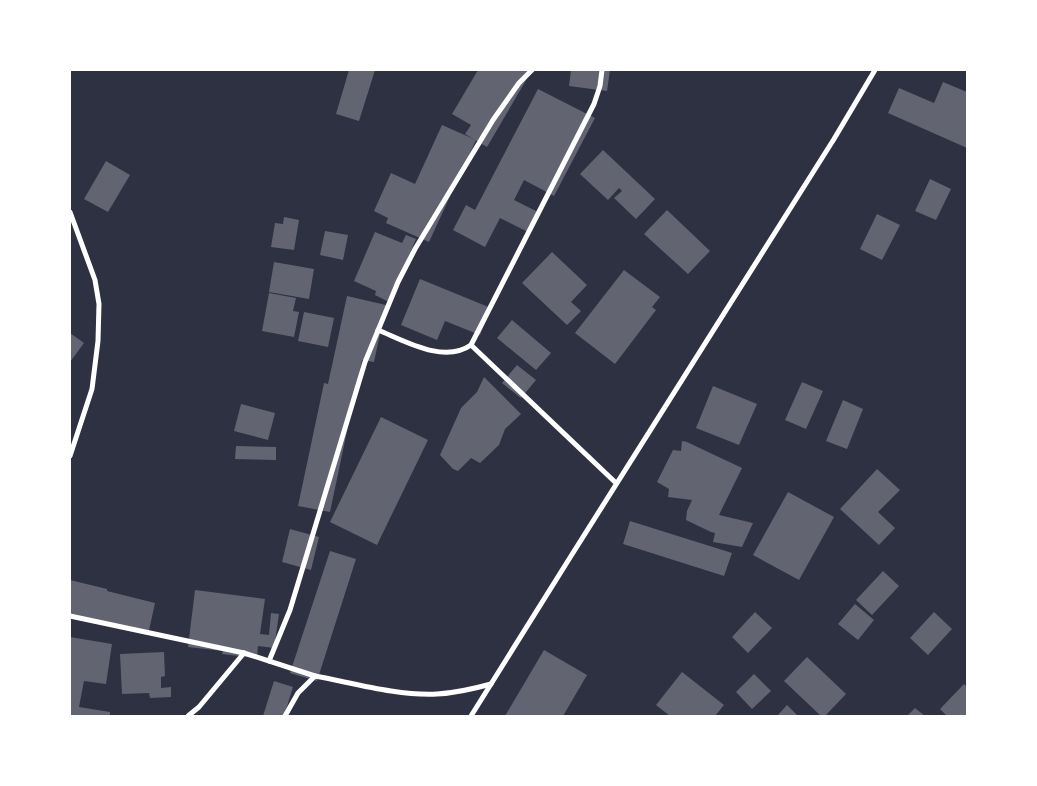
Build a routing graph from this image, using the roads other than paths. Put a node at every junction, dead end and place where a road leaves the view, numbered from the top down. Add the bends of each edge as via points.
1 (532, 70) edge
2 (602, 70) edge
3 (875, 70) edge
4 (70, 212) edge
5 (378, 330) junction
6 (471, 345) junction
7 (71, 452) edge
8 (616, 483) junction
9 (70, 616) edge
10 (244, 653) junction
11 (269, 661) junction
12 (315, 676) junction
13 (491, 684) junction
14 (188, 716) edge
15 (285, 716) edge
16 (471, 716) edge

1 - 5 street via 493,120 415,249
2 - 6 street via 594,104
3 - 8 street
4 - 7 street via 95,280 99,304 92,389
5 - 6 street via 419,347 443,352 463,350
5 - 11 street via 354,398 290,610
6 - 8 street
8 - 13 street
9 - 10 street
10 - 11 street
10 - 14 street via 200,707
11 - 12 street
12 - 13 street via 404,692 437,694
12 - 15 street via 298,693
13 - 16 street

